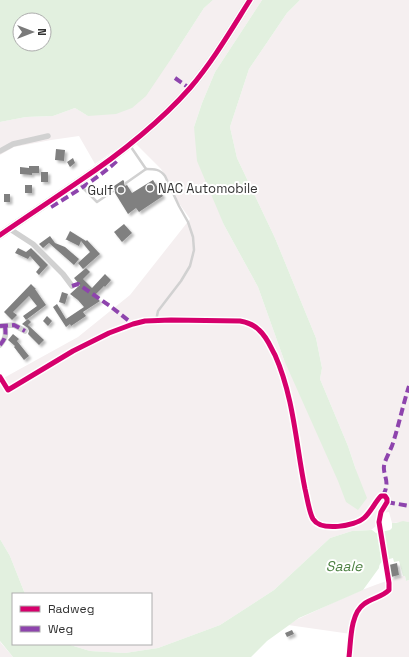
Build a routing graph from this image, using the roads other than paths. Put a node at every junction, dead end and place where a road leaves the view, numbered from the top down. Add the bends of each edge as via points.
1 (250, 0) edge
2 (48, 136) dead end
3 (129, 144) junction
4 (0, 151) edge
5 (146, 169) junction
6 (79, 182) junction
7 (126, 183) dead end
8 (113, 191) dead end
9 (10, 228) junction
10 (0, 235) edge
11 (72, 286) dead end
12 (156, 321) dead end
13 (3, 326) edge
14 (25, 331) dead end
15 (0, 345) edge
16 (327, 526) dead end
17 (349, 657) edge

1 - 3 main road via 212,60 189,88
2 - 4 street via 13,144
3 - 5 lane
3 - 6 main road
5 - 7 lane
5 - 12 lane via 157,169 164,176 188,222 194,250 190,266 158,311
6 - 8 lane via 97,202
6 - 9 main road
9 - 10 main road
9 - 11 street via 33,244
13 - 14 street via 14,325
13 - 15 street via 6,334
16 - 17 lane via 355,523 364,518 381,496 387,499 379,522 389,590 364,604 357,611

